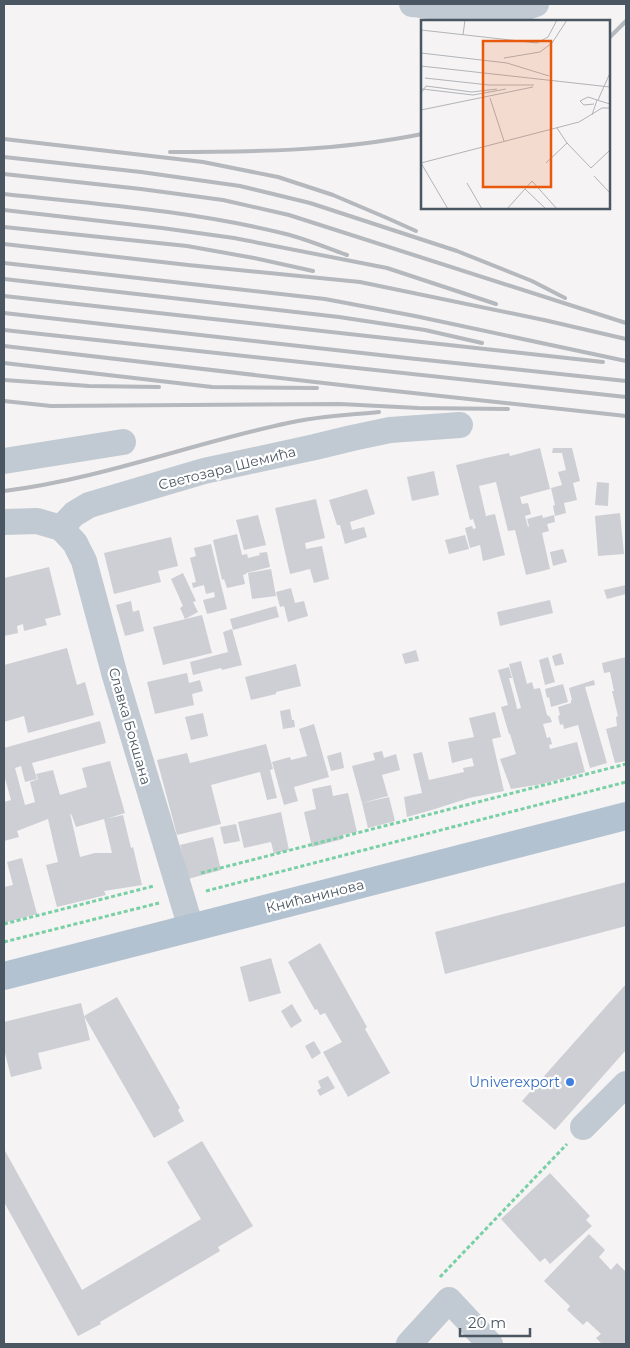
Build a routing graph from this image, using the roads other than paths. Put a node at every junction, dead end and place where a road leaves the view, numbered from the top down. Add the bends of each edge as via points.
1 (412, 4) edge
2 (536, 4) edge
3 (460, 425) dead end
4 (123, 442) dead end
5 (4, 461) edge
6 (4, 522) edge
7 (61, 528) junction
8 (626, 816) edge
9 (191, 928) junction
10 (4, 976) edge
11 (626, 1084) edge
12 (583, 1127) road end
13 (409, 1344) edge
14 (490, 1344) edge

1 - 2 street via 497,12
3 - 7 street, Светозара Шемића via 390,430 204,471 89,505 74,514
4 - 5 street
6 - 7 street via 37,521
7 - 9 street, Славка Бокшана via 75,543 84,561 114,676
8 - 9 main road, Книћанинова
9 - 10 main road, Книћанинова
11 - 12 street
13 - 14 street via 449,1300

